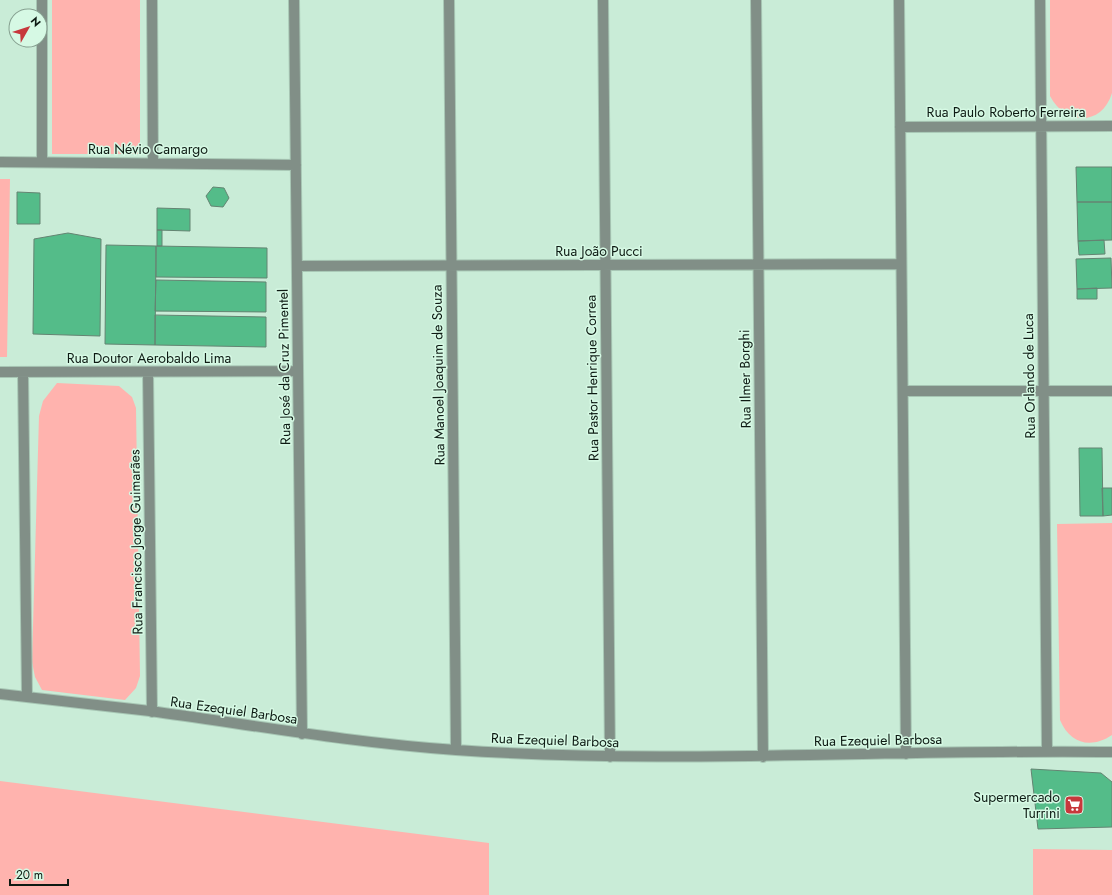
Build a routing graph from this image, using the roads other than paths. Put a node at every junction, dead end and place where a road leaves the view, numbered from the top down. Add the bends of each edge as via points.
1 (42, 0) edge
2 (152, 0) edge
3 (294, 0) edge
4 (449, 0) edge
5 (603, 0) edge
6 (756, 0) edge
7 (899, 0) edge
8 (1040, 0) edge
9 (1041, 126) junction
10 (1112, 126) edge
11 (900, 127) junction
12 (0, 162) edge
13 (42, 162) junction
14 (153, 163) junction
15 (296, 165) junction
16 (758, 264) junction
17 (901, 264) junction
18 (605, 265) junction
19 (297, 266) junction
20 (450, 266) junction
21 (298, 371) junction
22 (0, 372) edge
23 (23, 372) junction
24 (148, 372) junction
25 (902, 391) junction
26 (1044, 391) junction
27 (1112, 391) edge
28 (0, 694) edge
29 (27, 697) junction
30 (152, 712) junction
31 (302, 734) junction
32 (456, 750) junction
33 (1047, 751) junction
34 (1112, 752) edge
35 (906, 754) junction
36 (610, 756) junction
37 (763, 757) junction

1 - 13 street
2 - 14 street
3 - 15 street, Rua José da Cruz Pimentel
4 - 20 street, Rua Manoel Joaquim de Souza
5 - 18 street, Rua Pastor Henrique Correa
6 - 16 street, Rua Ilmer Borghi
7 - 11 street
8 - 9 street, Rua Orlando de Luca
9 - 10 street, Rua Paulo Roberto Ferreira
9 - 11 street, Rua Paulo Roberto Ferreira
9 - 26 street, Rua Orlando de Luca
11 - 17 street
12 - 13 street, Rua Névio Camargo
13 - 14 street, Rua Névio Camargo
14 - 15 street, Rua Névio Camargo
15 - 19 street, Rua José da Cruz Pimentel
16 - 17 street, Rua João Pucci
16 - 18 street, Rua João Pucci
16 - 37 street, Rua Ilmer Borghi
17 - 25 street
18 - 20 street, Rua João Pucci
18 - 36 street, Rua Pastor Henrique Correa
19 - 20 street, Rua João Pucci
19 - 21 street, Rua José da Cruz Pimentel
20 - 32 street, Rua Manoel Joaquim de Souza
21 - 24 street, Rua Doutor Aerobaldo Lima
21 - 31 street, Rua José da Cruz Pimentel
22 - 23 street, Rua Doutor Aerobaldo Lima
23 - 24 street, Rua Doutor Aerobaldo Lima
23 - 29 street
24 - 30 street, Rua Francisco Jorge Guimarães
25 - 26 street
25 - 35 street
26 - 27 street
26 - 33 street, Rua Orlando de Luca
28 - 29 street, Rua Ezequiel Barbosa
29 - 30 street, Rua Ezequiel Barbosa
30 - 31 street, Rua Ezequiel Barbosa
31 - 32 street, Rua Ezequiel Barbosa
32 - 36 street, Rua Ezequiel Barbosa
33 - 34 street, Rua Ezequiel Barbosa
33 - 35 street, Rua Ezequiel Barbosa
35 - 37 street, Rua Ezequiel Barbosa
36 - 37 street, Rua Ezequiel Barbosa

